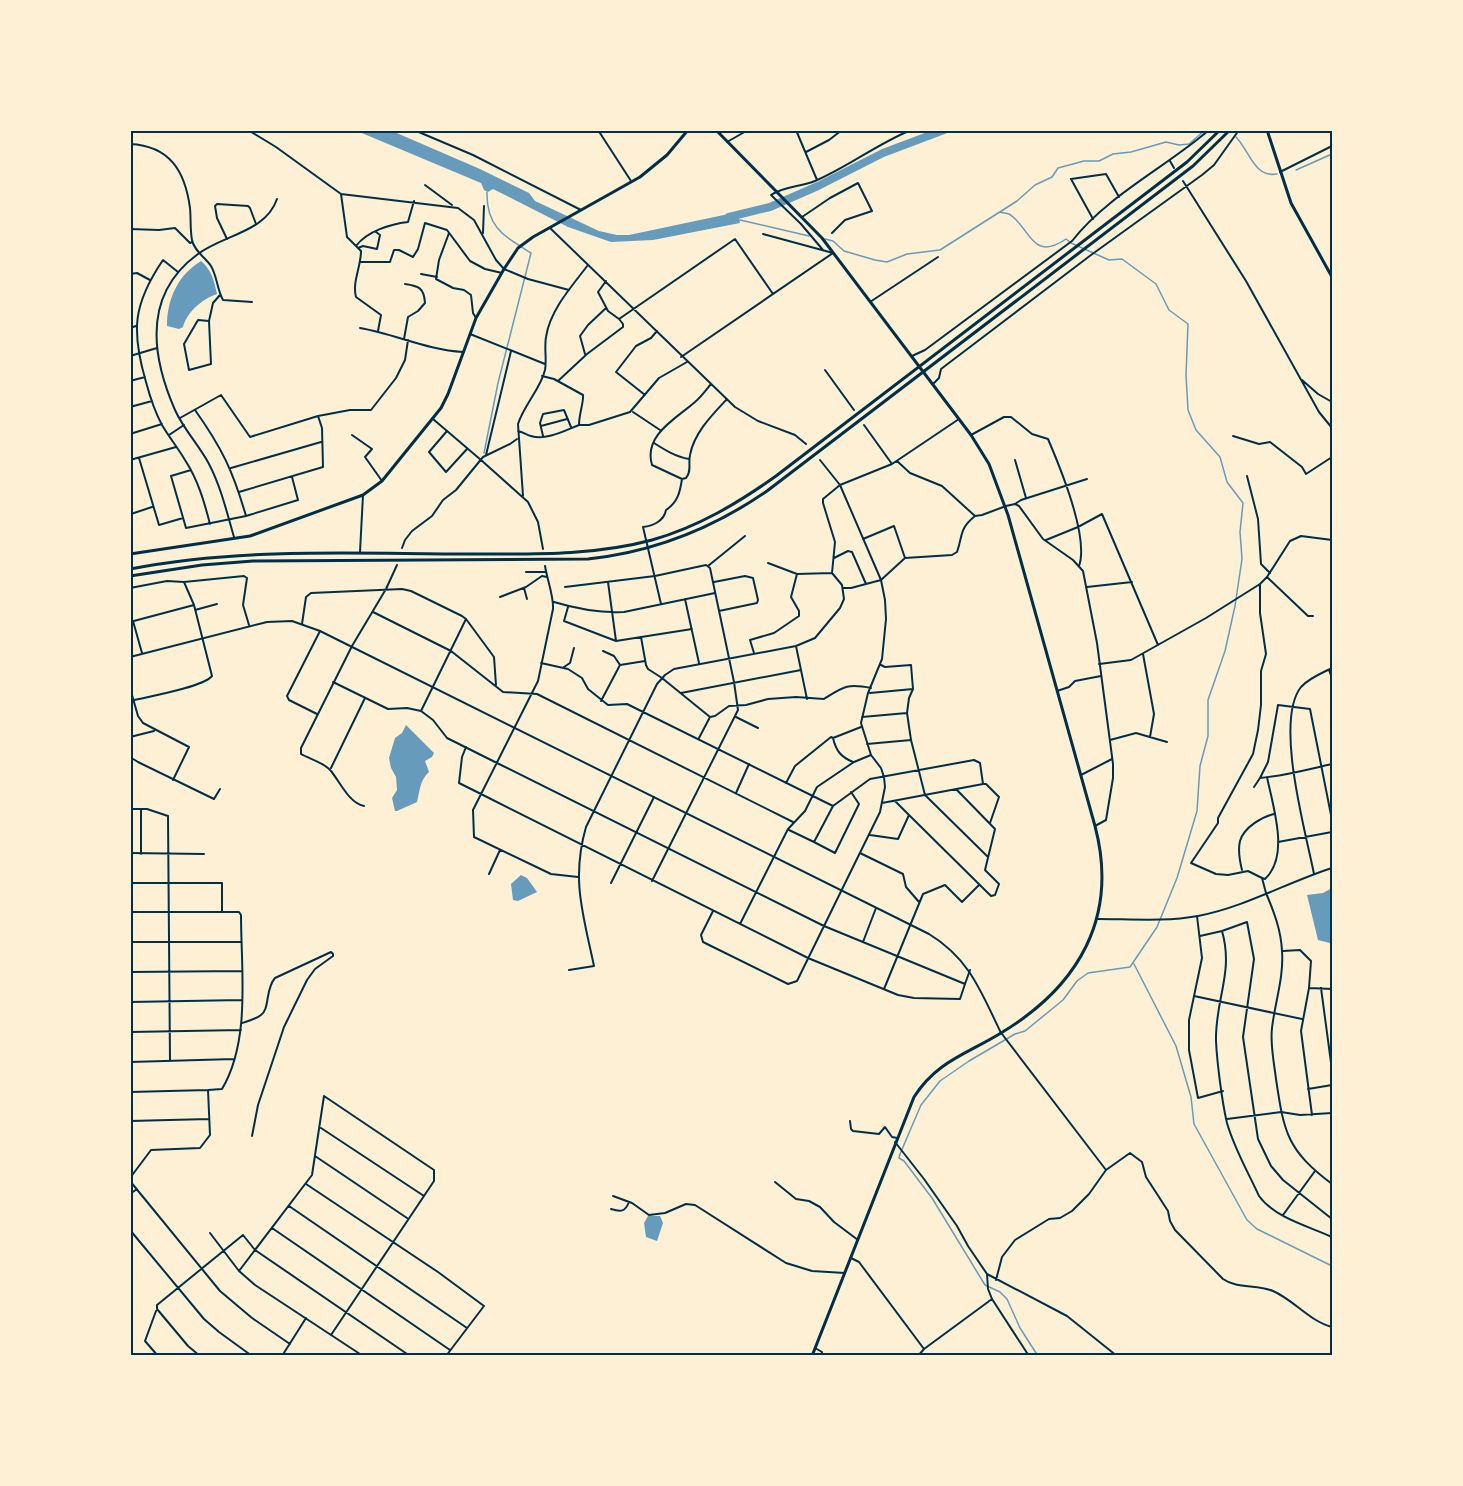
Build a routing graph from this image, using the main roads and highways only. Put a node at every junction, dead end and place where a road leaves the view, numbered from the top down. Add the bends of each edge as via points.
1 (688, 130) edge
2 (716, 130) edge
3 (1220, 130) edge
4 (1230, 130) edge
5 (1267, 130) edge
6 (1332, 277) edge
7 (919, 365) junction
8 (924, 372) junction
9 (130, 554) edge
10 (130, 568) edge
11 (130, 576) edge
12 (812, 1356) edge

1 - 9 main road via 655,167 524,242 502,271 476,318 448,394 433,419 382,481 363,495 266,532
2 - 7 main road via 813,228
3 - 7 main road via 1187,162
4 - 8 main road via 1193,166
5 - 6 main road via 1291,203
7 - 8 main road
7 - 10 main road via 746,497 668,535 618,548 573,553 202,557
8 - 11 main road via 740,509 697,531 635,552 571,560 253,561
8 - 12 main road via 989,464 1006,506 1095,826 1102,867 1101,888 1097,919 1078,962 1055,993 1031,1014 946,1063 929,1077 910,1104

